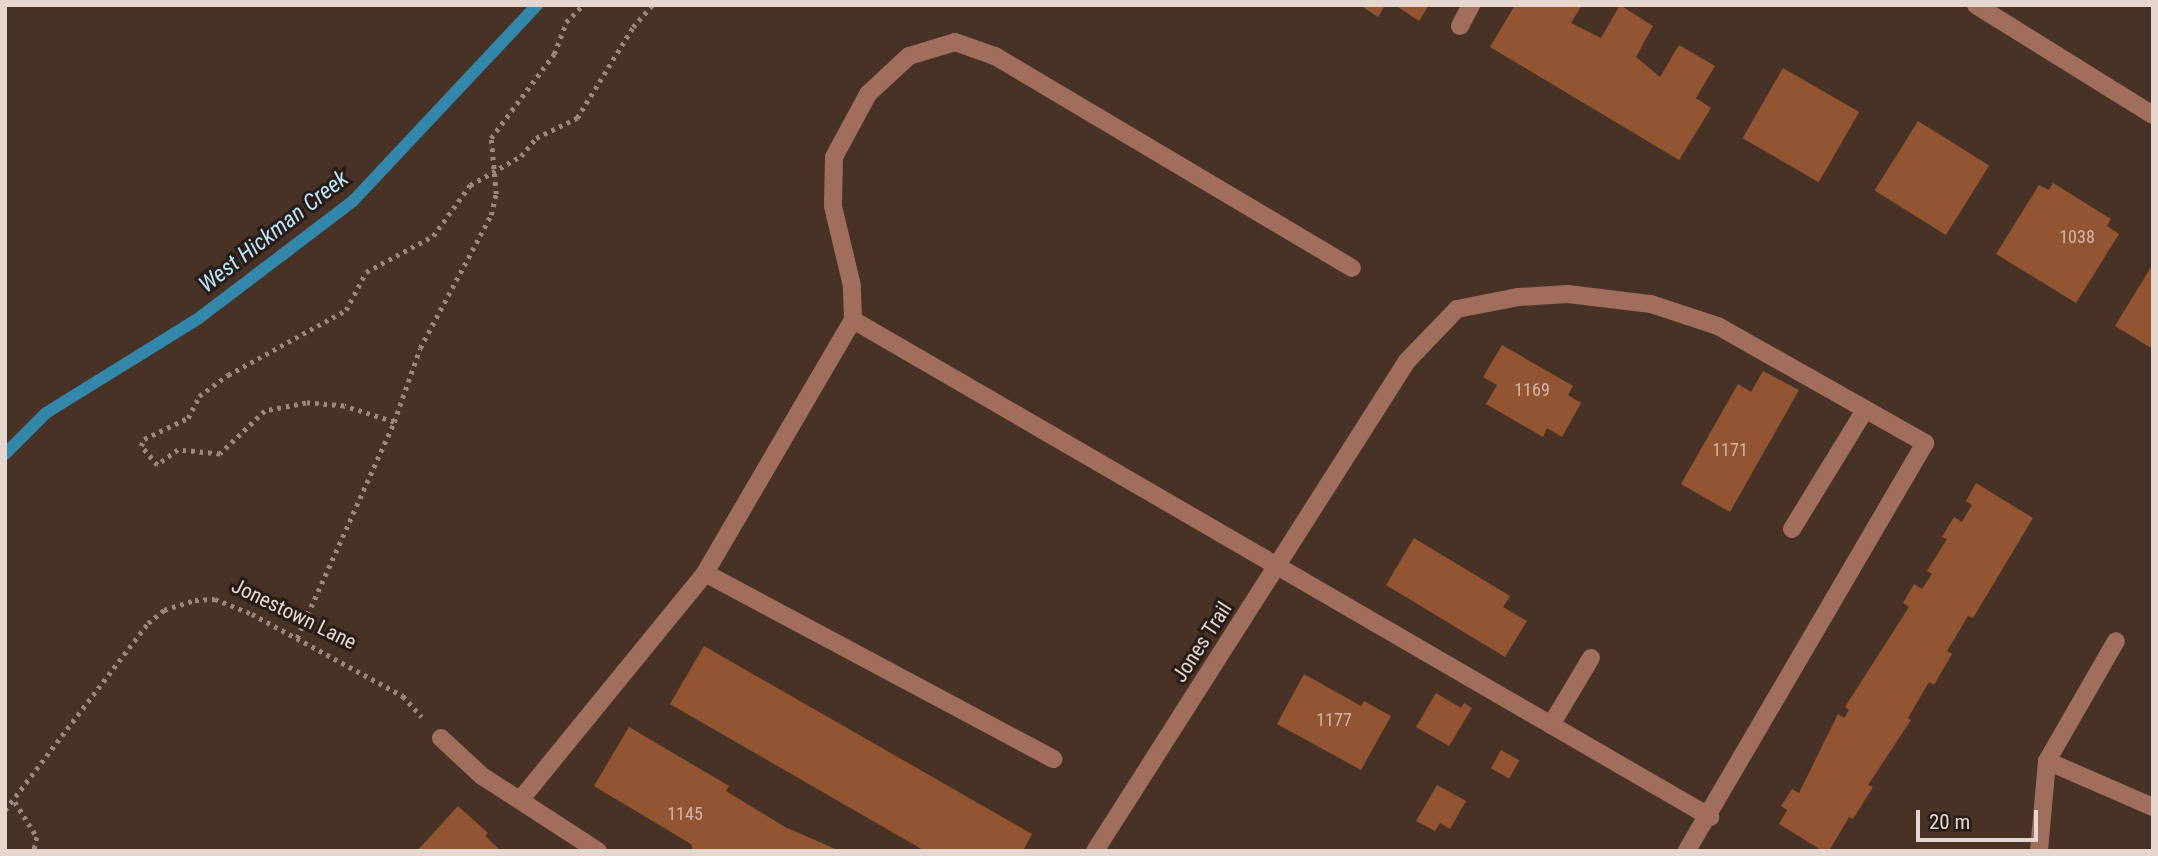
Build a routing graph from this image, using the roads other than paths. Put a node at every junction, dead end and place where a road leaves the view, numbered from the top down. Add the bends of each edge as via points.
1 (1471, 5) edge
2 (1976, 5) edge
3 (1460, 26) dead end
4 (2153, 115) edge
5 (1352, 268) dead end
6 (853, 320) junction
7 (1865, 410) junction
8 (1791, 528) dead end
9 (1279, 565) junction
10 (705, 573) junction
11 (2116, 641) dead end
12 (1591, 658) dead end
13 (1551, 725) junction
14 (440, 738) road end
15 (1054, 759) dead end
16 (2047, 761) junction
17 (521, 799) junction
18 (2153, 807) edge
19 (1710, 817) junction
20 (598, 851) edge
21 (1095, 851) edge
22 (1687, 851) edge
23 (2039, 851) edge

1 - 3 street
2 - 4 street
5 - 6 street via 995,56 955,42 909,56 868,94 834,157 833,206 852,286
6 - 9 street
6 - 10 street
7 - 8 street
7 - 9 street, Jones Trail via 1707,322 1651,304 1568,294 1518,297 1457,309 1407,361
7 - 19 street, Jones Trail via 1925,443
9 - 13 street
9 - 21 street, Jones Trail
10 - 15 street
10 - 17 street
11 - 16 street
12 - 13 street
13 - 19 street
14 - 17 street via 482,776
16 - 18 street
16 - 23 street
17 - 20 street
19 - 22 street

